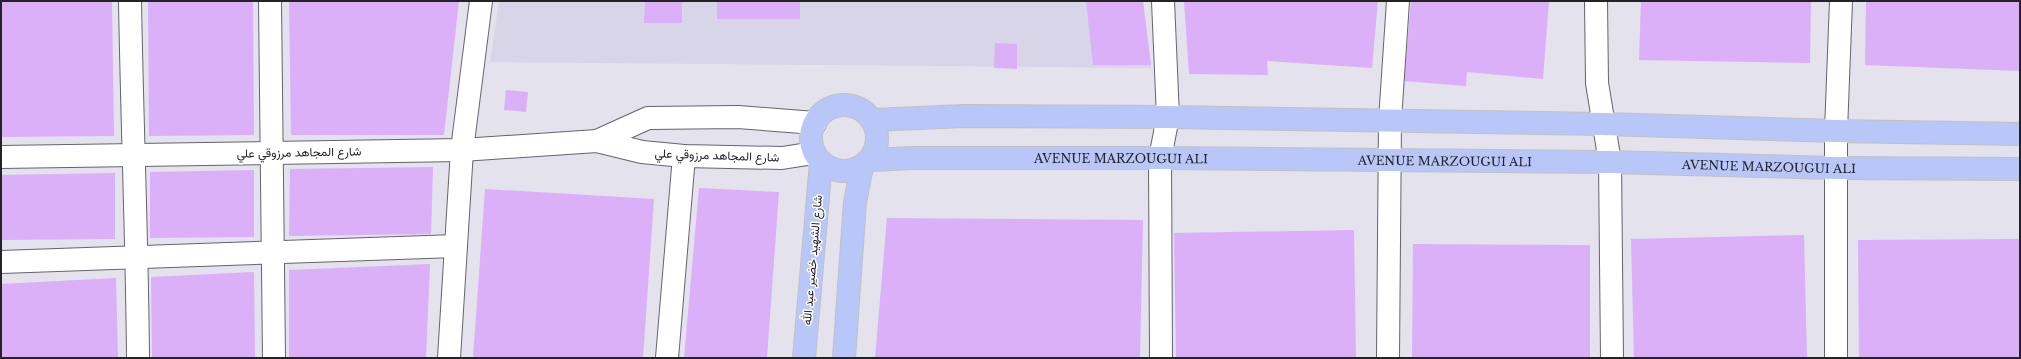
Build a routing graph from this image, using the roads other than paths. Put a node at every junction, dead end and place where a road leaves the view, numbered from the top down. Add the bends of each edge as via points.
1 (130, 1) edge
2 (270, 1) edge
3 (481, 1) edge
4 (1163, 1) edge
5 (1398, 1) edge
6 (1596, 1) edge
7 (1841, 1) edge
8 (1168, 117) junction
9 (873, 120) junction
10 (1390, 120) junction
11 (815, 123) junction
12 (1603, 124) junction
13 (1836, 131) junction
14 (2020, 134) edge
15 (597, 141) junction
16 (462, 150) junction
17 (272, 152) junction
18 (133, 156) junction
19 (684, 156) junction
20 (1, 157) edge
21 (817, 158) junction
22 (1160, 158) junction
23 (1390, 161) junction
24 (1610, 162) junction
25 (866, 164) junction
26 (1836, 168) junction
27 (2020, 169) edge
28 (456, 246) junction
29 (274, 253) junction
30 (138, 258) junction
31 (1, 262) edge
32 (138, 358) edge
33 (274, 358) edge
34 (449, 358) edge
35 (667, 358) edge
36 (804, 358) edge
37 (844, 358) edge
38 (1161, 358) edge
39 (1388, 358) edge
40 (1612, 358) edge
41 (1836, 358) edge

1 - 18 street
2 - 17 street
3 - 16 street
4 - 8 street
5 - 10 street
6 - 12 street via 1597,83
7 - 13 street
8 - 9 main road via 964,116
8 - 10 main road
8 - 22 street
9 - 11 main road via 855,106 843,105 822,114
9 - 25 main road via 878,141 876,151
10 - 12 main road
10 - 23 street
11 - 15 street, شارع المجاهد مرزوقي علي via 738,117 648,118
11 - 21 main road via 811,132
12 - 13 main road
12 - 24 street
13 - 14 main road
13 - 26 street
15 - 16 street, شارع المجاهد مرزوقي علي
15 - 19 street, شارع المجاهد مرزوقي علي via 642,152
16 - 17 street, شارع المجاهد مرزوقي علي
16 - 28 street
17 - 18 street, شارع المجاهد مرزوقي علي
17 - 29 street
18 - 20 street, شارع المجاهد مرزوقي علي
18 - 30 street
19 - 21 street, شارع المجاهد مرزوقي علي
19 - 35 street
21 - 25 main road via 830,169 840,172 852,172
21 - 36 main road, شارع الشهيد خضير عبد الله
22 - 23 main road, AVENUE MARZOUGUI ALI
22 - 25 main road, AVENUE MARZOUGUI ALI via 914,158
22 - 38 street
23 - 24 main road, AVENUE MARZOUGUI ALI
23 - 39 street
24 - 26 main road, AVENUE MARZOUGUI ALI
24 - 40 street
25 - 37 main road via 855,202
26 - 27 main road, AVENUE MARZOUGUI ALI
26 - 41 street
28 - 29 street
28 - 34 street
29 - 30 street
29 - 33 street
30 - 31 street
30 - 32 street

